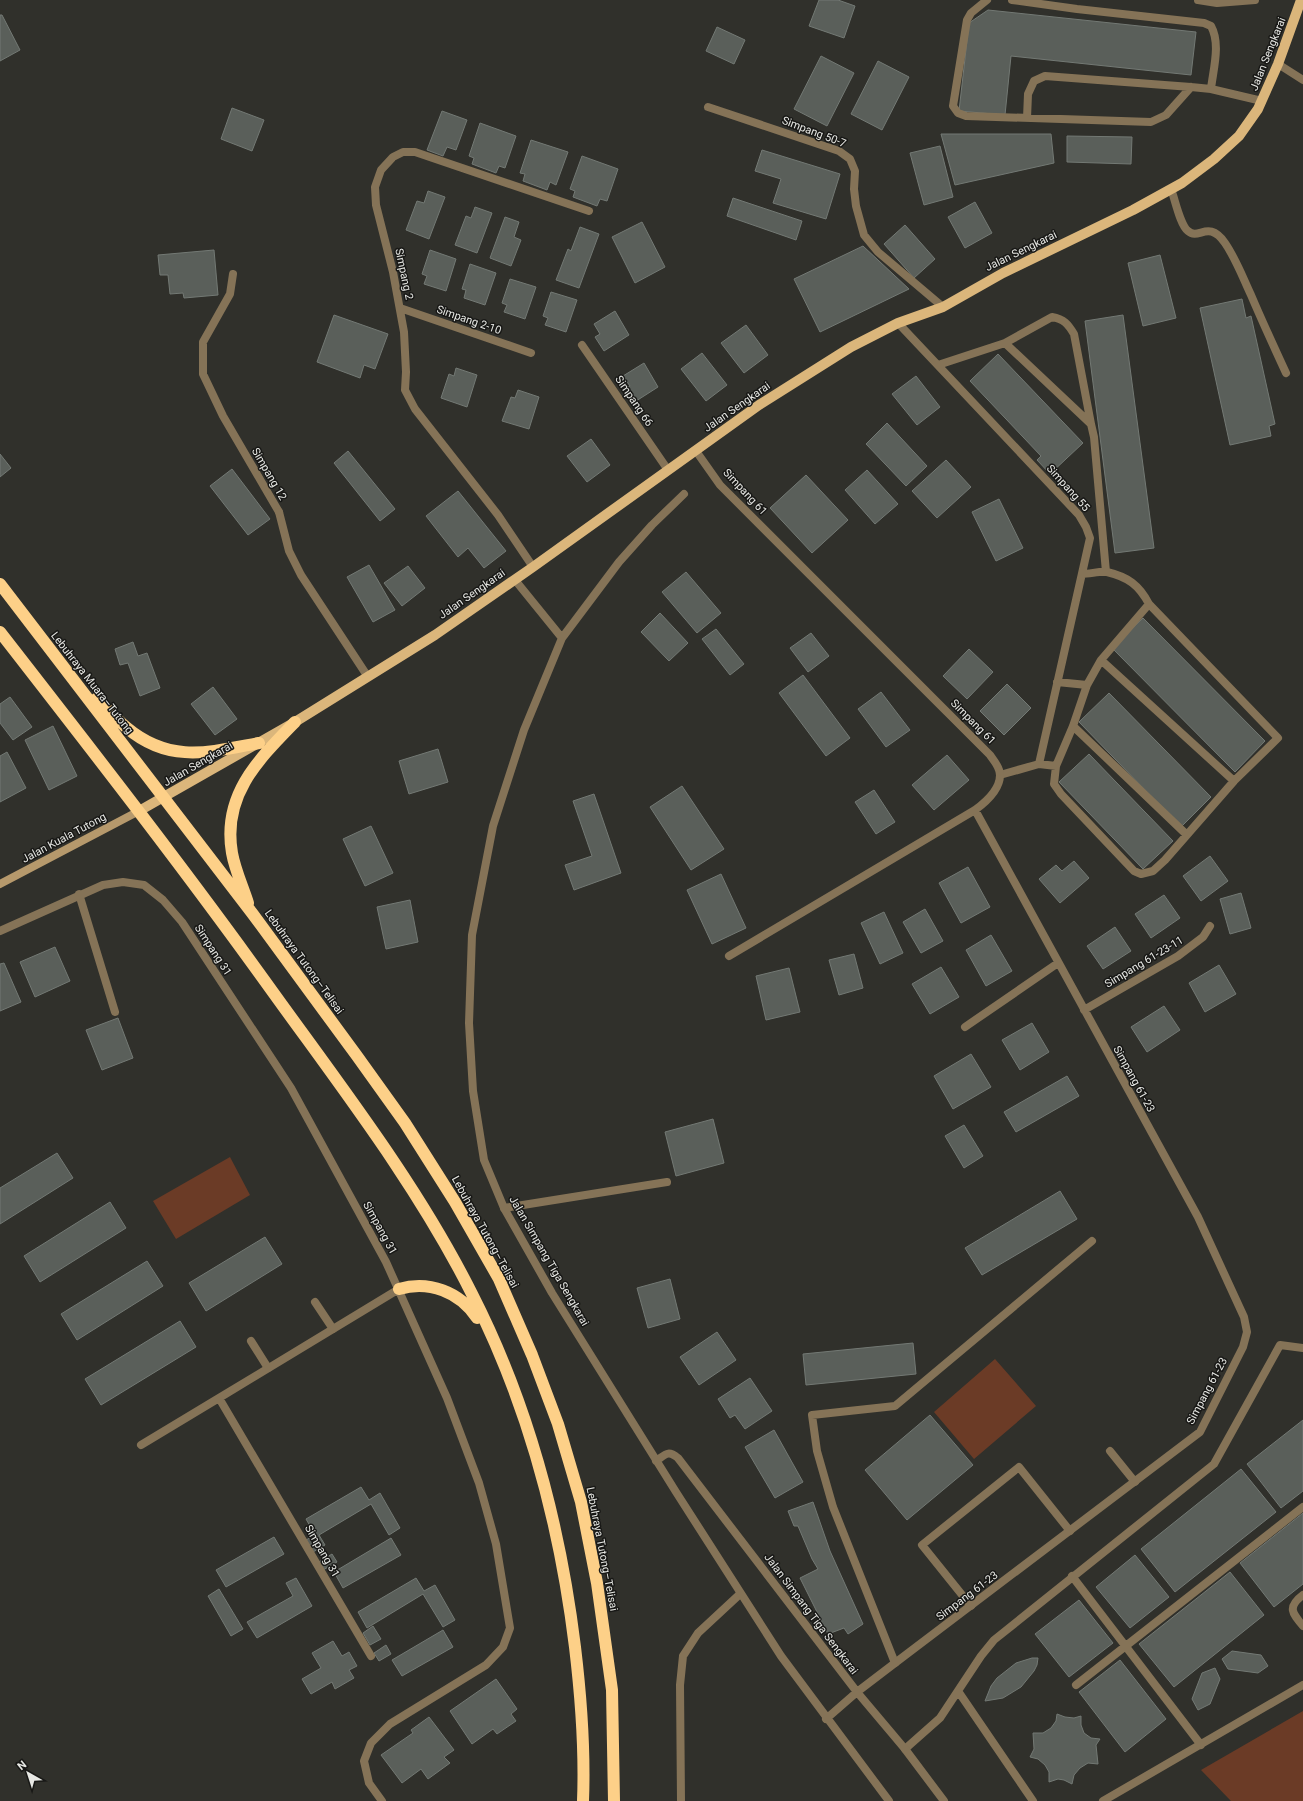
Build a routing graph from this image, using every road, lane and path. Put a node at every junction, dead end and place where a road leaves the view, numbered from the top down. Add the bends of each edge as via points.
1 (987, 0) edge
2 (1012, 0) edge
3 (1198, 0) edge
4 (1255, 0) edge
5 (1301, 0) edge
6 (1278, 64) junction
7 (1303, 80) edge
8 (1191, 87) junction
9 (1211, 89) junction
10 (1262, 101) junction
11 (708, 107) dead end
12 (1027, 118) junction
13 (1171, 189) junction
14 (589, 211) dead end
15 (233, 274) dead end
16 (943, 307) junction
17 (400, 308) junction
18 (898, 323) junction
19 (1005, 343) junction
20 (582, 345) dead end
21 (531, 353) dead end
22 (938, 365) junction
23 (1286, 373) dead end
24 (1091, 424) junction
25 (696, 450) junction
26 (668, 470) junction
27 (684, 494) dead end
28 (533, 567) junction
29 (1106, 572) junction
30 (1082, 574) junction
31 (515, 580) junction
32 (0, 584) edge
33 (1149, 604) junction
34 (0, 632) edge
35 (562, 638) junction
36 (1101, 660) junction
37 (70, 674) junction
38 (368, 677) junction
39 (1057, 682) junction
40 (1087, 685) junction
41 (295, 722) junction
42 (1073, 726) junction
43 (259, 743) junction
44 (1039, 764) junction
45 (1056, 766) junction
46 (1000, 775) junction
47 (1234, 781) junction
48 (164, 798) junction
49 (975, 810) junction
50 (139, 812) junction
51 (1187, 835) junction
52 (0, 884) edge
53 (79, 894) junction
54 (252, 913) junction
55 (1210, 926) dead end
56 (0, 931) edge
57 (729, 956) dead end
58 (1058, 963) junction
59 (1084, 1010) junction
60 (115, 1012) dead end
61 (965, 1027) dead end
62 (667, 1182) dead end
63 (504, 1208) junction
64 (1092, 1241) dead end
65 (399, 1289) junction
66 (315, 1302) dead end
67 (333, 1329) junction
68 (251, 1341) dead end
69 (1303, 1348) edge
70 (268, 1368) junction
71 (505, 1368) junction
72 (219, 1398) junction
73 (141, 1445) dead end
74 (1110, 1451) dead end
75 (656, 1461) junction
76 (1134, 1482) junction
77 (1303, 1507) edge
78 (1070, 1531) junction
79 (1072, 1576) junction
80 (740, 1594) junction
81 (1303, 1595) edge
82 (971, 1606) junction
83 (1303, 1626) edge
84 (1126, 1646) junction
85 (371, 1656) dead end
86 (895, 1663) junction
87 (1076, 1685) dead end
88 (1303, 1685) edge
89 (857, 1692) junction
90 (958, 1692) junction
91 (826, 1719) junction
92 (1201, 1745) junction
93 (905, 1749) junction
94 (382, 1801) edge
95 (583, 1801) edge
96 (614, 1801) edge
97 (681, 1801) edge
98 (889, 1801) edge
99 (944, 1801) edge
100 (1033, 1801) edge
101 (1103, 1801) edge

1 - 12 street via 971,13 967,20 953,106 958,113 966,116
2 - 9 street via 1204,23 1211,26 1216,50
3 - 4 street via 1217,3
5 - 6 main road, Jalan Sengkarai
6 - 7 street
6 - 10 main road, Jalan Sengkarai
8 - 9 street
8 - 12 street via 1166,115 1151,122
8 - 12 street via 1045,76 1034,81 1028,94
9 - 10 street
10 - 13 main road, Jalan Sengkarai via 1239,136 1214,159
11 - 16 street, Simpang 50-7 via 839,151 850,159 855,171 856,206 864,235 878,252
13 - 16 main road, Jalan Sengkarai via 1002,273
13 - 23 street via 1184,227 1196,234 1212,231 1218,234 1225,244
14 - 17 street, Simpang 2 via 416,152 403,152 393,157 382,170 376,187 376,205
15 - 38 street, Simpang 12 via 230,294 203,342 203,374 223,416 279,512 289,551 301,575
16 - 18 main road, Jalan Sengkarai
17 - 21 street, Simpang 2-10
17 - 28 street, Simpang 2 via 406,372 404,390 415,409 498,515
18 - 22 street, Simpang 55
18 - 25 main road, Jalan Sengkarai via 851,347 758,406
19 - 22 street
19 - 24 street
19 - 24 street via 1052,317 1061,318 1068,324 1074,334
20 - 26 street, Simpang 66
22 - 30 street, Simpang 55 via 1079,515 1090,538
24 - 29 street
25 - 26 main road, Jalan Sengkarai
25 - 46 street, Simpang 61 via 720,485 990,755 998,766
26 - 28 main road, Jalan Sengkarai
27 - 35 street, Jalan Simpang Tiga Sengkarai via 619,562
28 - 31 main road, Jalan Sengkarai
29 - 30 street
29 - 33 street via 1134,583
30 - 39 street, Simpang 55
31 - 35 street
31 - 38 main road, Jalan Sengkarai
32 - 37 highway, Lebuhraya Muara–Tutong
33 - 36 street
33 - 47 street via 1278,738
34 - 50 highway
35 - 63 street, Jalan Simpang Tiga Sengkarai via 524,730 493,826 472,935 469,1023 474,1091 484,1160
36 - 40 street
36 - 47 street
37 - 43 highway via 127,729 164,749 182,753 207,753
37 - 48 highway, Lebuhraya Muara–Tutong
38 - 41 main road, Jalan Sengkarai
39 - 40 street
39 - 44 street, Simpang 55
40 - 42 street
41 - 43 main road, Jalan Sengkarai
41 - 54 highway via 269,748 247,776 236,798 230,836 232,855
42 - 45 street
42 - 51 street
43 - 48 main road, Jalan Sengkarai
44 - 45 street
44 - 46 street
45 - 51 street via 1054,784 1061,794 1134,871 1141,874 1153,871
46 - 49 street via 995,790
47 - 51 street
48 - 50 main road, Jalan Sengkarai
48 - 54 highway, Lebuhraya Tutong–Telisai
49 - 57 street
49 - 58 street, Simpang 61-23
50 - 52 street, Jalan Kuala Tutong
50 - 71 highway via 233,936 379,1141 429,1216 469,1288
53 - 56 street, Simpang 31
53 - 60 street
53 - 65 street, Simpang 31 via 103,885 122,882 144,885 163,900 182,922 291,1088
54 - 96 highway, Lebuhraya Tutong–Telisai via 405,1124 451,1195 498,1279 532,1355 558,1424 581,1502 598,1583 612,1690
55 - 59 street, Simpang 61-23-11 via 1203,937 1178,956
58 - 59 street, Simpang 61-23
58 - 61 street
59 - 76 street, Simpang 61-23 via 1198,1217 1244,1317 1247,1332 1243,1347 1200,1432
62 - 63 street
63 - 75 street, Jalan Simpang Tiga Sengkarai via 552,1293
64 - 86 street via 895,1406 812,1415 817,1451 833,1507
65 - 67 street
65 - 71 highway via 410,1286 434,1288 451,1293 462,1300 478,1319
65 - 94 street, Simpang 31 via 447,1398 479,1482 496,1544 510,1628 503,1647 486,1665 390,1724 370,1743 364,1761 369,1783
66 - 67 street
67 - 70 street
68 - 70 street
69 - 79 street via 1280,1345 1214,1464
70 - 72 street
71 - 95 highway via 530,1435 552,1511 568,1589 580,1691
72 - 73 street
72 - 85 street, Simpang 31
74 - 76 street
75 - 80 street, Jalan Simpang Tiga Sengkarai
75 - 89 street, Jalan Simpang Tiga Sengkarai via 667,1453 678,1458
76 - 78 street, Simpang 61-23
77 - 84 street
78 - 82 street, Simpang 61-23
78 - 82 street via 1019,1467 922,1545
79 - 84 street
79 - 90 street via 994,1640
80 - 91 street, Jalan Simpang Tiga Sengkarai
80 - 97 street via 698,1633 683,1656 680,1685
81 - 83 street via 1295,1601 1292,1609
82 - 86 street, Simpang 61-23
84 - 87 street
84 - 92 street
86 - 89 street, Simpang 61-23
88 - 92 street
89 - 91 street, Simpang 61-23
89 - 93 street, Jalan Simpang Tiga Sengkarai
90 - 93 street via 940,1718
90 - 100 street
91 - 98 street, Jalan Simpang Tiga Sengkarai
92 - 101 street
93 - 99 street, Jalan Simpang Tiga Sengkarai

